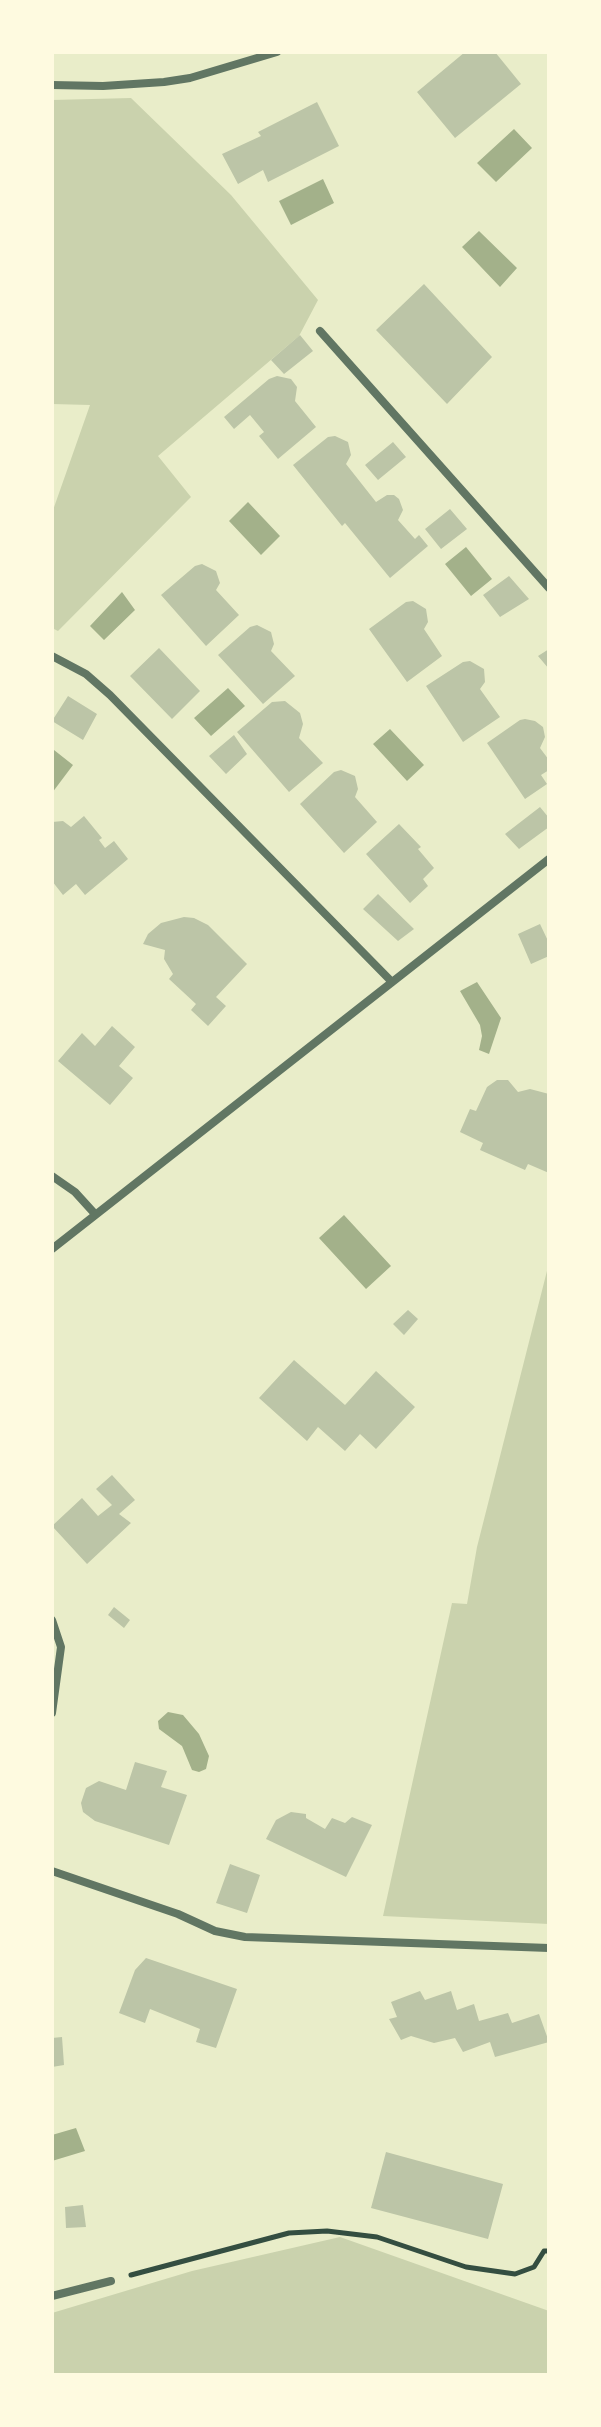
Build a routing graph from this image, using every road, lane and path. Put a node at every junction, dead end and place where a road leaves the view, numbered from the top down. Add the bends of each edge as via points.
1 (277, 52) edge
2 (52, 85) edge
3 (320, 331) dead end
4 (549, 588) edge
5 (52, 656) edge
6 (549, 859) edge
7 (391, 981) junction
8 (52, 1176) edge
9 (95, 1214) junction
10 (52, 1249) edge
11 (52, 1620) edge
12 (52, 1713) edge
13 (52, 1871) edge
14 (549, 1948) edge
15 (549, 2251) edge
16 (111, 2281) joint
17 (52, 2296) edge

1 - 2 street via 164,82
3 - 4 street
5 - 7 street via 86,674 110,695
6 - 7 street
7 - 9 street
8 - 9 street
9 - 10 street
11 - 12 street via 61,1647
13 - 14 street via 215,1931 245,1937
15 - 16 path via 534,2267 515,2274 466,2267 377,2237 289,2233
16 - 17 street

